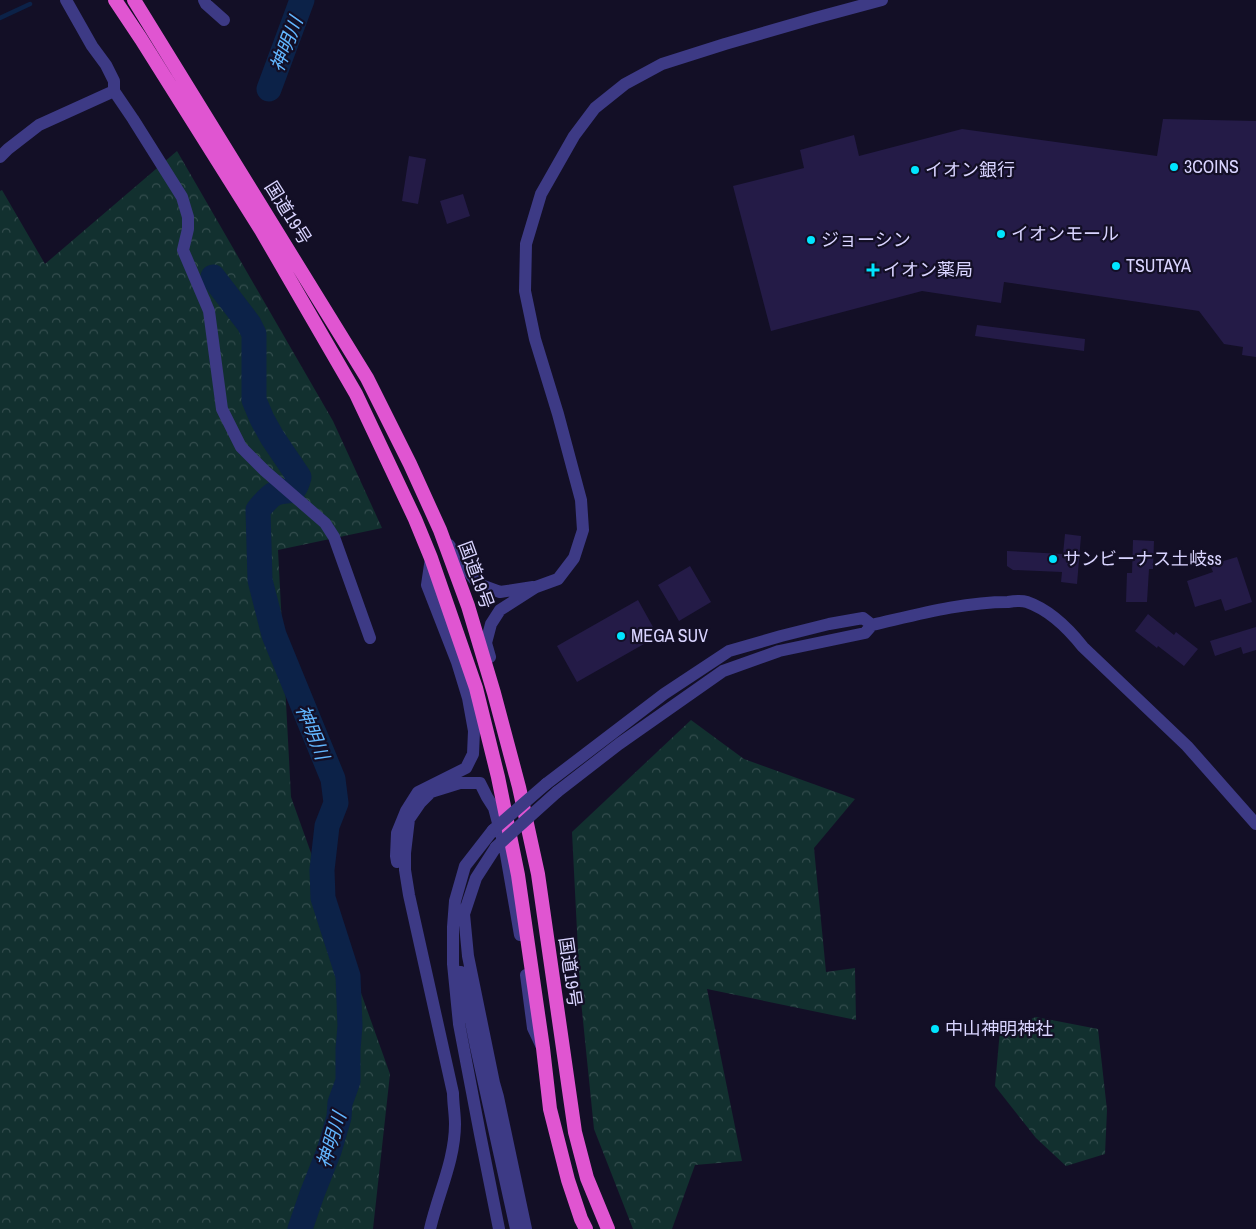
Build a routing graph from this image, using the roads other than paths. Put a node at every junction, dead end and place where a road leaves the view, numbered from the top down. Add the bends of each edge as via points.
1 (66, 0) edge
2 (115, 0) edge
3 (134, 0) edge
4 (204, 0) edge
5 (882, 0) edge
6 (224, 20) dead end
7 (114, 91) junction
8 (0, 157) edge
9 (440, 530) junction
10 (431, 558) junction
11 (536, 587) junction
12 (872, 625) junction
13 (370, 638) dead end
14 (519, 788) junction
15 (1256, 824) edge
16 (453, 927) junction
17 (543, 1048) junction
18 (423, 1229) edge
19 (430, 1229) edge
20 (500, 1229) edge
21 (516, 1229) edge
22 (526, 1229) edge
23 (586, 1229) edge
24 (608, 1229) edge

1 - 7 street via 106,65 114,81
2 - 10 highway, 国道19号 via 261,230 356,394
3 - 9 highway, 国道19号 via 367,378
4 - 6 street
5 - 11 street via 662,64 625,84 595,108 574,136 538,202 526,244 525,291 535,339 581,500 583,530 574,558 558,579
7 - 8 street via 39,125
7 - 13 street via 182,197 188,217 183,250 209,311 222,409 240,446 325,523 334,538
9 - 11 street via 478,584 500,592
9 - 14 highway, 国道19号 via 468,606
10 - 17 highway, 国道19号 via 476,688 498,777 518,875
10 - 18 street via 427,585 457,662 474,731 473,754 466,768 418,792 397,833 396,856 444,1089 447,1118 445,1151
11 - 14 street via 500,610 491,624 486,643 522,773
12 - 15 street via 993,602 1025,602 1050,614 1187,746
12 - 16 street, bridge via 863,618 829,624 729,651 664,694 546,784 493,830 465,866 455,901
12 - 22 street, bridge via 865,633 779,651 723,671 557,792 496,847 476,878 464,914 468,956
14 - 24 highway, 国道19号 via 538,874 575,1132 587,1178
16 - 20 street via 459,1024
16 - 21 street
17 - 19 street via 533,1028 518,921 494,808 480,783 460,783 431,792 409,819 405,853 409,895 453,1093 455,1124 449,1164
17 - 23 highway, 国道19号 via 550,1110 568,1180

